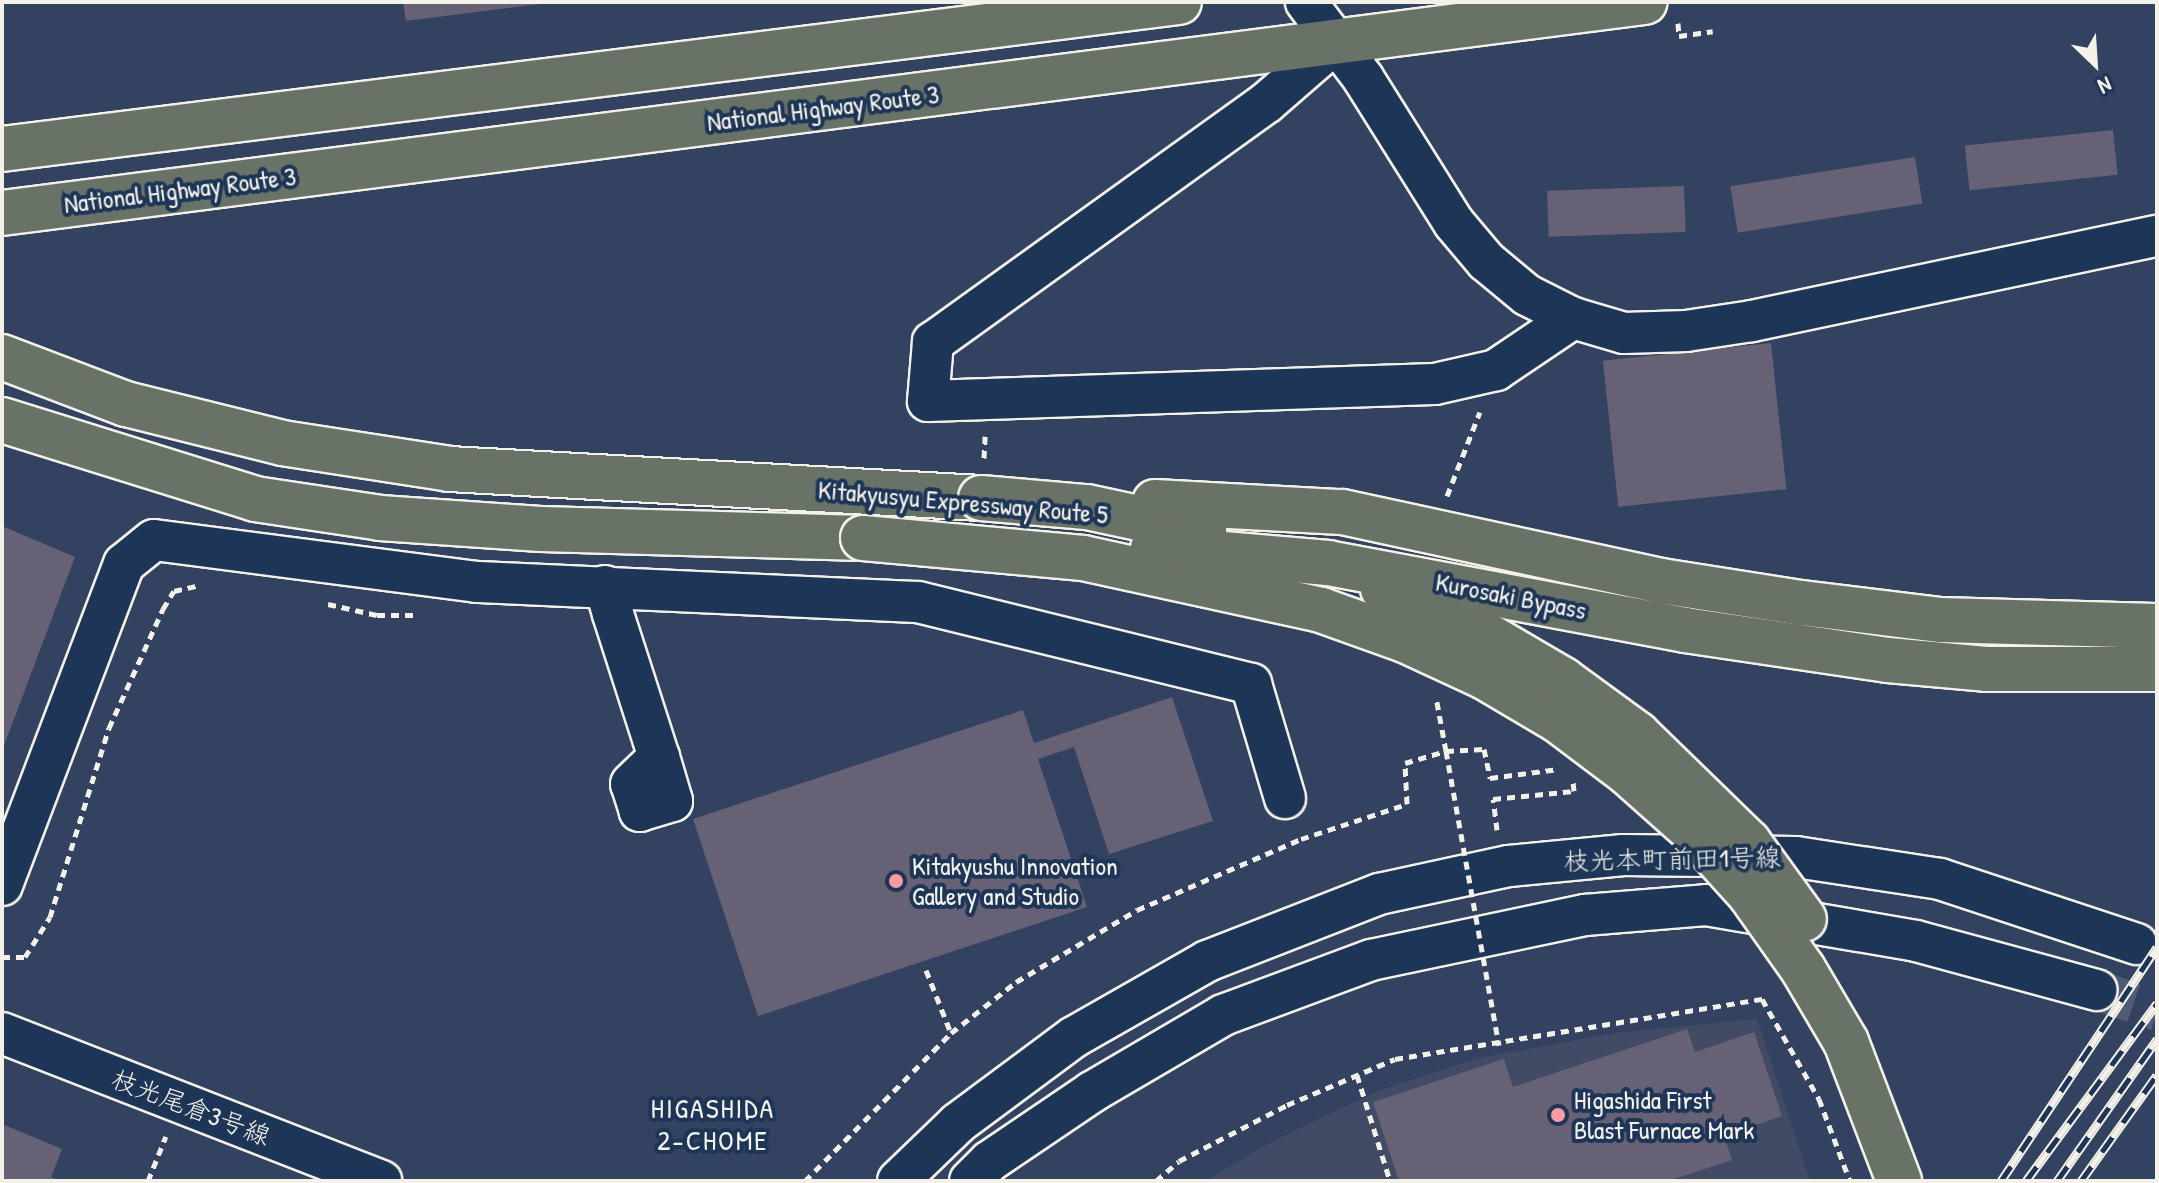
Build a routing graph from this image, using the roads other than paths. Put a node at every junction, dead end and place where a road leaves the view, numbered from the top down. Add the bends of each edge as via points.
1 (1179, 2) edge
2 (1306, 2) edge
3 (1644, 2) edge
4 (1335, 43) junction
5 (2, 149) edge
6 (2, 213) edge
7 (2157, 236) edge
8 (1573, 318) junction
9 (2, 357) edge
10 (2, 420) edge
11 (982, 482) junction
12 (863, 538) junction
13 (605, 586) junction
14 (2157, 626) edge
15 (2157, 669) edge
16 (659, 757) dead end
17 (1285, 798) dead end
18 (2, 885) edge
19 (2137, 944) dead end
20 (2096, 990) tunnel mouth
21 (2, 1033) edge
22 (381, 1181) edge
23 (898, 1181) edge
24 (970, 1181) edge
25 (1899, 1181) edge
26 (1928, 1181) edge

1 - 5 highway
2 - 4 street
3 - 4 highway, National Highway Route 3
4 - 6 highway, National Highway Route 3
4 - 8 street via 1454,223 1486,261 1527,295
4 - 8 street via 1266,103 933,342 928,401 1435,384 1496,370
7 - 8 street via 1686,331 1624,333
9 - 11 highway, Kitakyusyu Expressway Route 5 via 126,404 282,443 449,469
10 - 12 highway, Kitakyusyu Expressway Route 5 via 255,499 380,518 541,529
11 - 14 highway, Kurosaki Bypass, bridge via 1342,512 1645,578 1802,603 1941,620
11 - 26 highway, Kitakyusyu Expressway Route 5, bridge via 1284,552 1483,633 1563,680 1637,734 1748,842 1798,908 1876,1041
12 - 15 highway, Kurosaki Bypass, bridge via 1180,549 1328,563 1685,630 1888,660 1986,669
12 - 25 highway, Kitakyusyu Expressway Route 5, bridge via 1083,558 1305,606 1405,640 1485,677 1559,721 1693,831 1750,894 1846,1042
13 - 16 street
13 - 17 street via 918,602 1251,684
13 - 18 street via 477,582 154,540 124,564
19 - 23 street, 枝光本町前田1号線 via 1940,879 1796,857 1623,855 1509,866 1379,894 1207,961 1074,1037 958,1123
20 - 24 street, 枝光本町前田1号線 via 1916,941 1706,905 1585,915 1371,960 1223,1015 1092,1092 990,1161
21 - 22 street, 枝光尾倉3号線

